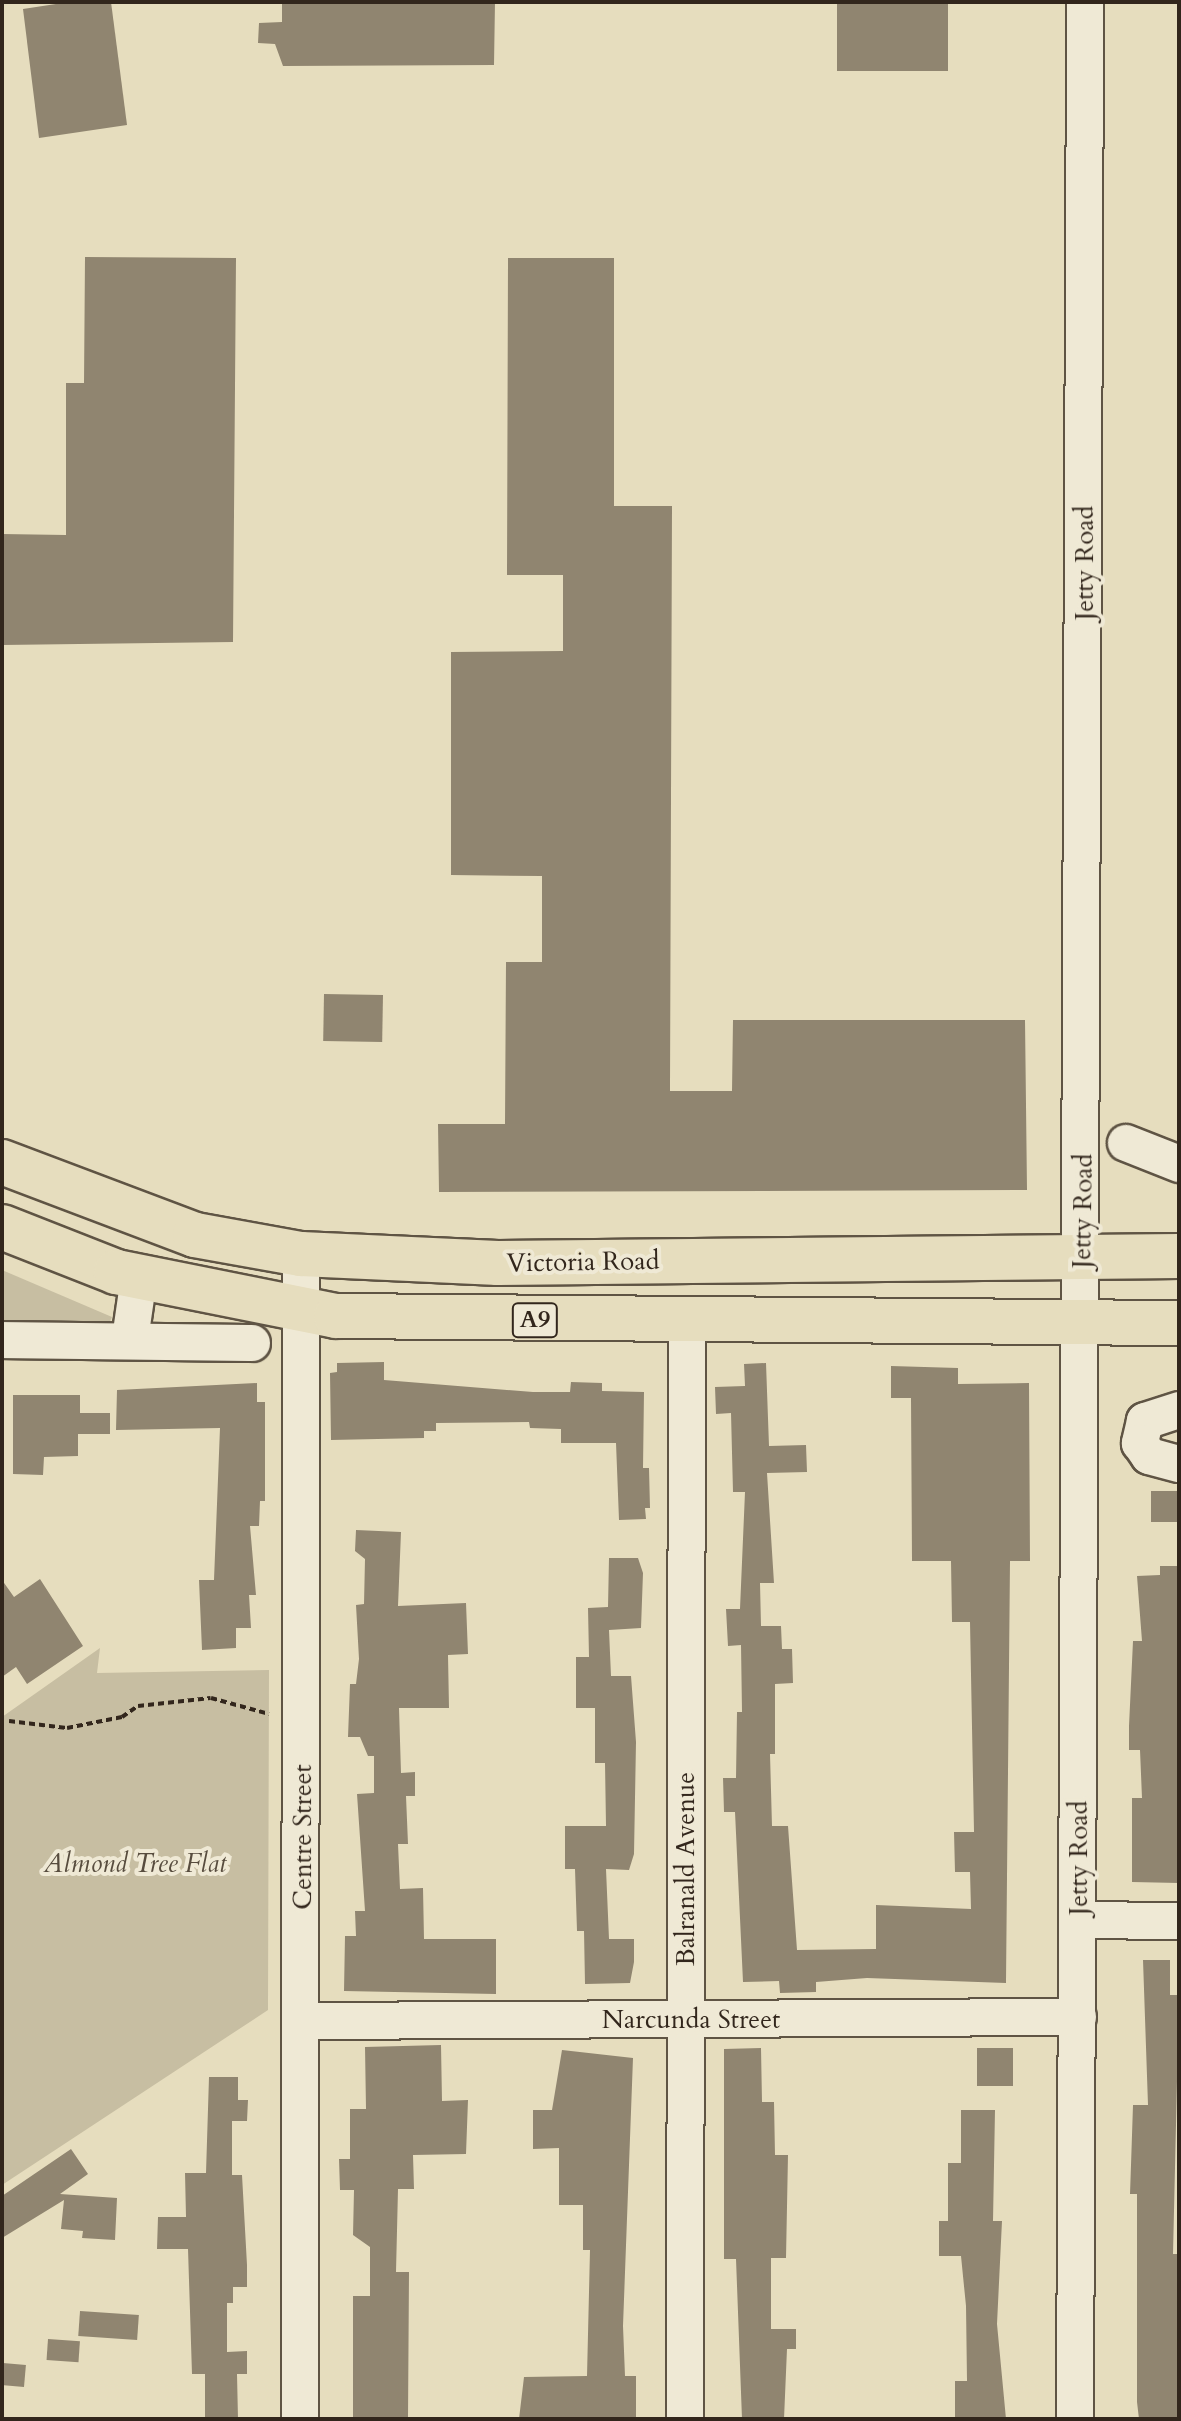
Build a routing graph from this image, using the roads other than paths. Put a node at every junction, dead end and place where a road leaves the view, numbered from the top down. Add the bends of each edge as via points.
1 (1085, 2) edge
2 (1126, 1143) dead end
3 (2, 1162) edge
4 (1179, 1164) edge
5 (2, 1227) edge
6 (301, 1254) junction
7 (1083, 1255) junction
8 (1179, 1256) edge
9 (139, 1277) junction
10 (301, 1311) junction
11 (1080, 1318) junction
12 (687, 1319) junction
13 (1179, 1323) edge
14 (130, 1339) junction
15 (2, 1340) edge
16 (252, 1343) dead end
17 (1179, 1410) edge
18 (1179, 1464) edge
19 (1079, 1920) junction
20 (1179, 1921) edge
21 (1078, 2017) junction
22 (686, 2020) junction
23 (304, 2021) junction
24 (300, 2419) edge
25 (685, 2419) edge
26 (1075, 2419) edge

1 - 7 street, Jetty Road
2 - 4 street
3 - 6 highway, Victoria Road / A9 via 195,1235
5 - 9 highway, A9
6 - 7 highway, Victoria Road / A9 via 498,1263
6 - 10 street, Centre Street
7 - 8 highway, Victoria Road / A9
7 - 11 street, Jetty Road
9 - 10 highway, A9
9 - 14 street
10 - 12 highway, A9 via 407,1318
10 - 23 street, Centre Street
11 - 12 highway, A9
11 - 13 highway, A9
11 - 19 street, Jetty Road
12 - 22 street, Balranald Avenue
14 - 15 street
14 - 16 street
17 - 18 street via 1145,1421 1140,1443 1149,1456
19 - 20 street
19 - 21 street, Jetty Road
21 - 22 street, Narcunda Street
21 - 26 street, Jetty Road
22 - 23 street, Narcunda Street
22 - 25 street, Balranald Avenue
23 - 24 street, Centre Street

